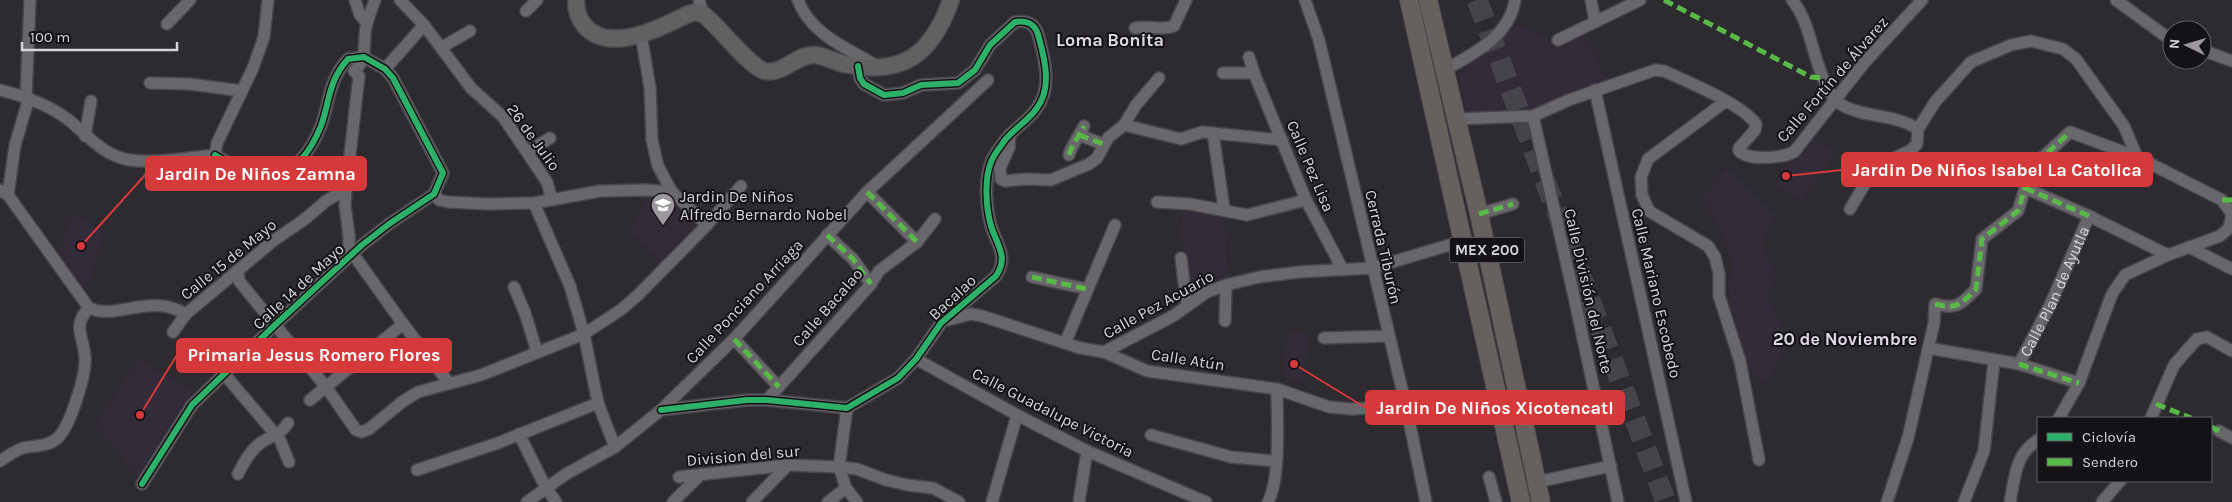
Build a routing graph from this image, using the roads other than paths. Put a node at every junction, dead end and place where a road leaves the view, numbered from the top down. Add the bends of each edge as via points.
1 (30, 0) edge
2 (190, 0) edge
3 (268, 0) edge
4 (355, 0) edge
5 (375, 0) edge
6 (400, 0) edge
7 (536, 0) edge
8 (576, 0) edge
9 (798, 0) edge
10 (952, 0) edge
11 (1186, 0) edge
12 (1306, 0) edge
13 (1409, 0) edge
14 (1428, 0) edge
15 (1515, 0) edge
16 (1591, 0) edge
17 (1640, 0) edge
18 (1792, 0) edge
19 (1922, 0) edge
20 (2116, 0) edge
21 (702, 7) edge
22 (526, 11) dead end
23 (1596, 22) junction
24 (367, 23) junction
25 (167, 24) dead end
26 (424, 25) junction
27 (1135, 28) dead end
28 (470, 30) dead end
29 (641, 34) junction
30 (2162, 34) edge
31 (1558, 40) dead end
32 (442, 47) junction
33 (2212, 54) edge
34 (1249, 57) dead end
35 (364, 58) junction
36 (2232, 61) edge
37 (858, 66) junction
38 (878, 66) junction
39 (385, 69) junction
40 (1446, 70) junction
41 (1223, 73) dead end
42 (1254, 73) junction
43 (1159, 78) dead end
44 (988, 80) dead end
45 (150, 83) dead end
46 (0, 90) edge
47 (1595, 90) junction
48 (242, 91) junction
49 (28, 97) junction
50 (1835, 100) junction
51 (91, 101) dead end
52 (1726, 101) junction
53 (1533, 116) junction
54 (1457, 119) junction
55 (1124, 125) junction
56 (1918, 129) junction
57 (1213, 133) junction
58 (1010, 134) junction
59 (85, 136) junction
60 (550, 138) dead end
61 (1282, 140) junction
62 (1103, 144) junction
63 (528, 152) junction
64 (215, 155) junction
65 (1069, 155) dead end
66 (2137, 157) junction
67 (741, 186) dead end
68 (2025, 188) junction
69 (346, 189) junction
70 (672, 192) junction
71 (867, 192) junction
72 (4, 193) edge
73 (434, 194) junction
74 (552, 200) junction
75 (1306, 200) junction
76 (1157, 202) dead end
77 (534, 203) junction
78 (1513, 204) dead end
79 (1850, 209) dead end
80 (1224, 210) junction
81 (1479, 214) junction
82 (2089, 216) junction
83 (935, 219) dead end
84 (707, 225) junction
85 (1114, 225) dead end
86 (827, 235) junction
87 (1463, 241) junction
88 (917, 242) junction
89 (2190, 247) junction
90 (2168, 255) junction
91 (351, 256) junction
92 (1181, 258) dead end
93 (1372, 268) junction
94 (2232, 269) edge
95 (238, 270) junction
96 (1343, 270) junction
97 (1032, 277) dead end
98 (871, 284) junction
99 (1226, 285) junction
100 (514, 287) dead end
101 (1088, 289) junction
102 (1187, 306) junction
103 (89, 308) junction
104 (186, 314) junction
105 (1225, 321) dead end
106 (941, 323) junction
107 (403, 324) junction
108 (275, 325) junction
109 (173, 332) dead end
110 (584, 334) junction
111 (1389, 336) junction
112 (1324, 338) dead end
113 (734, 339) junction
114 (1065, 343) junction
115 (1928, 348) junction
116 (2232, 351) edge
117 (537, 352) junction
118 (1104, 352) junction
119 (916, 359) junction
120 (1994, 361) junction
121 (2019, 364) junction
122 (226, 375) junction
123 (449, 383) junction
124 (2078, 383) junction
125 (326, 387) junction
126 (779, 387) junction
127 (1277, 389) junction
128 (310, 400) dead end
129 (767, 400) junction
130 (598, 403) junction
131 (1406, 406) junction
132 (847, 408) junction
133 (661, 410) junction
134 (1017, 415) junction
135 (2060, 417) edge
136 (2151, 417) edge
137 (288, 423) dead end
138 (2219, 431) dead end
139 (519, 434) junction
140 (277, 435) junction
141 (1151, 435) dead end
142 (2232, 438) edge
143 (2037, 441) edge
144 (615, 447) junction
145 (1087, 451) junction
146 (1759, 460) dead end
147 (0, 461) edge
148 (289, 462) dead end
149 (1275, 462) junction
150 (788, 465) junction
151 (1611, 466) junction
152 (839, 467) junction
153 (417, 470) dead end
154 (238, 474) dead end
155 (700, 474) junction
156 (679, 476) dead end
157 (1489, 476) dead end
158 (1537, 482) junction
159 (2119, 482) edge
160 (142, 484) dead end
161 (546, 488) junction
162 (846, 488) junction
163 (527, 502) edge
164 (556, 502) edge
165 (674, 502) edge
166 (752, 502) edge
167 (828, 502) edge
168 (857, 502) edge
169 (959, 502) edge
170 (992, 502) edge
171 (1079, 502) edge
172 (1206, 502) edge
173 (1268, 502) edge
174 (1426, 502) edge
175 (1496, 502) edge
176 (1520, 502) edge
177 (1541, 502) edge
178 (1618, 502) edge
179 (1686, 502) edge
180 (1885, 502) edge
181 (1964, 502) edge
182 (2010, 502) edge
183 (2102, 502) edge

1 - 49 street
2 - 25 street
3 - 48 street via 264,38
4 - 24 street via 360,15
5 - 24 street
6 - 26 street, 26 de Julio
7 - 22 street
8 - 29 street via 576,10 582,22 600,37 614,39
9 - 38 street via 809,23
10 - 38 street via 941,28 920,53 897,65
11 - 27 street via 1174,26 1161,30 1144,26
12 - 93 street, Cerrada Tiburón via 1319,40
13 - 87 main road, MEX 200
14 - 40 main road, MEX 200
15 - 40 street via 1512,14 1483,48
16 - 23 street
17 - 23 street
18 - 50 street via 1808,33 1822,78
19 - 50 street, Calle Fortín de Álvarez
20 - 30 street
21 - 29 street
21 - 37 street via 754,65 766,71 816,55
23 - 31 street
24 - 35 street
26 - 32 street, 26 de Julio
26 - 39 street
28 - 32 street
29 - 70 street via 650,88 652,140 658,166
32 - 63 street, 26 de Julio via 481,99 503,117
33 - 36 street
34 - 42 street, Calle Pez Lisa
35 - 39 street
35 - 64 street via 348,59 339,68 312,144 299,163 287,172 270,175 250,172
35 - 69 street via 354,71 359,76
37 - 38 street
37 - 58 street, Bacalao via 864,84 884,95 895,95 921,85 958,83 975,70 990,45 1015,22 1028,22 1038,35 1044,60 1044,96 1037,109
39 - 73 street via 393,78 443,173
40 - 54 main road, MEX 200
41 - 42 street
42 - 61 street, Calle Pez Lisa
43 - 55 street via 1136,104
44 - 71 street, Calle Ponciano Arriaga
45 - 48 street
46 - 49 street
47 - 52 street via 1655,70 1664,71
47 - 53 street
47 - 179 street, Calle Mariano Escobedo
48 - 64 street
49 - 59 street via 70,121
49 - 72 street
50 - 52 street, Calle Fortín de Álvarez via 1794,152 1786,156 1757,158 1738,151 1756,124
50 - 56 street via 1858,112 1889,116
51 - 59 street
52 - 146 street via 1648,159 1641,177 1642,195 1649,211 1708,246 1715,257 1720,296 1740,361
53 - 54 street
53 - 151 street, Calle División del Norte
54 - 81 main road, MEX 200
55 - 57 street via 1181,139 1202,132
55 - 62 street
56 - 66 street via 1936,102 1971,62 2011,45 2032,42 2063,49 2076,59 2124,126
56 - 79 street via 1917,144 1882,164 1869,177
57 - 61 street
57 - 80 street
58 - 62 street via 1009,148 1000,168 1005,181 1052,180 1089,164 1097,158
58 - 106 street, Bacalao via 989,166 988,208 1002,254 1002,268
59 - 64 street via 100,148 130,160
60 - 63 street
61 - 75 street, Calle Pez Lisa
62 - 65 street via 1082,130 1073,141
63 - 74 street, 26 de Julio via 547,182
66 - 68 street via 2070,132 2043,157
66 - 89 street via 2222,200 2228,207 2232,214 2229,228 2220,236
67 - 84 street
68 - 82 street
68 - 115 street via 2018,211 1982,239 1976,290 1960,305 1949,308 1935,304
69 - 91 street
69 - 95 street, Calle 15 de Mayo
70 - 74 street via 600,191
70 - 84 street
71 - 86 street, Calle Ponciano Arriaga
71 - 88 street
72 - 103 street
73 - 77 street via 439,200 462,204
73 - 91 street, Calle 14 de Mayo via 389,224
74 - 77 street
75 - 80 street via 1247,215
75 - 96 street, Calle Pez Lisa
76 - 80 street
77 - 110 street via 570,286
78 - 81 street
81 - 158 main road, MEX 200
82 - 90 street
82 - 121 street, Calle Plan de Ayutla
83 - 88 street, Calle Bacalao
84 - 110 street via 639,294
85 - 101 street
86 - 98 street via 853,259
86 - 113 street, Calle Ponciano Arriaga
87 - 93 street, Calle Pez Acuario
87 - 176 main road, MEX 200
88 - 98 street, Calle Bacalao via 879,271
89 - 90 street
89 - 94 street
90 - 124 street via 2125,275 2112,294
91 - 107 street
91 - 108 street, Calle 14 de Mayo
92 - 102 street
93 - 96 street, Calle Pez Acuario
93 - 111 street, Cerrada Tiburón
95 - 104 street, Calle 15 de Mayo
95 - 108 street via 239,280
96 - 99 street, Calle Pez Acuario via 1289,274
97 - 101 street
98 - 126 street, Calle Bacalao
99 - 102 street, Calle Pez Acuario
99 - 105 street
100 - 117 street
101 - 114 street
102 - 118 street, Calle Pez Acuario
103 - 104 street, Calle 15 de Mayo via 104,312 152,305 176,308
103 - 147 street via 81,316 79,328 85,348 83,377 61,435 46,445 21,448
104 - 109 street
106 - 114 street, Calle Atún via 971,314
106 - 119 street, Bacalao
107 - 123 street
107 - 125 street
108 - 122 street, Calle 14 de Mayo
108 - 125 street
110 - 117 street
110 - 130 street
111 - 112 street
111 - 131 street, Cerrada Tiburón
113 - 126 street
113 - 133 street, Calle Ponciano Arriaga
114 - 118 street, Calle Atún
115 - 120 street, Calle Plan de Ayutla
115 - 180 street via 1908,438
116 - 136 street via 2207,337 2197,338 2174,365
117 - 123 street via 482,375
118 - 127 street, Calle Atún via 1147,371
119 - 132 street, Bacalao via 898,378
119 - 134 street, Calle Guadalupe Victoria
120 - 121 street, Calle Plan de Ayutla
120 - 181 street via 1984,450
121 - 124 street
122 - 140 street
122 - 160 street, Calle 14 de Mayo via 192,405
123 - 125 street via 418,392 362,432 356,430
124 - 135 street
125 - 128 street
126 - 129 street, Calle Bacalao
127 - 131 street, Calle Atún via 1329,407 1352,410
127 - 149 street
129 - 132 street
129 - 133 street
130 - 139 street
130 - 144 street
131 - 174 street, Cerrada Tiburón
132 - 152 street
133 - 144 street, Calle Ponciano Arriaga
134 - 145 street, Calle Guadalupe Victoria
134 - 170 street
137 - 140 street
138 - 142 street
139 - 153 street
139 - 161 street
140 - 148 street
140 - 154 street via 257,446 246,457
141 - 149 street via 1231,457
143 - 182 street via 2027,447 2017,464
144 - 161 street, Calle Ponciano Arriaga
145 - 171 street
145 - 172 street, Calle Guadalupe Victoria
149 - 173 street via 1276,478
150 - 152 street, Division del sur
150 - 155 street, Division del sur
150 - 166 street
151 - 158 street
151 - 178 street, Calle División del Norte
152 - 162 street
152 - 169 street, Division del sur via 857,469 907,485 933,488
155 - 156 street, Division del sur
155 - 165 street
157 - 175 street
158 - 177 main road, MEX 200
159 - 183 street
161 - 163 street, Calle Ponciano Arriaga
161 - 164 street
162 - 167 street
162 - 168 street

